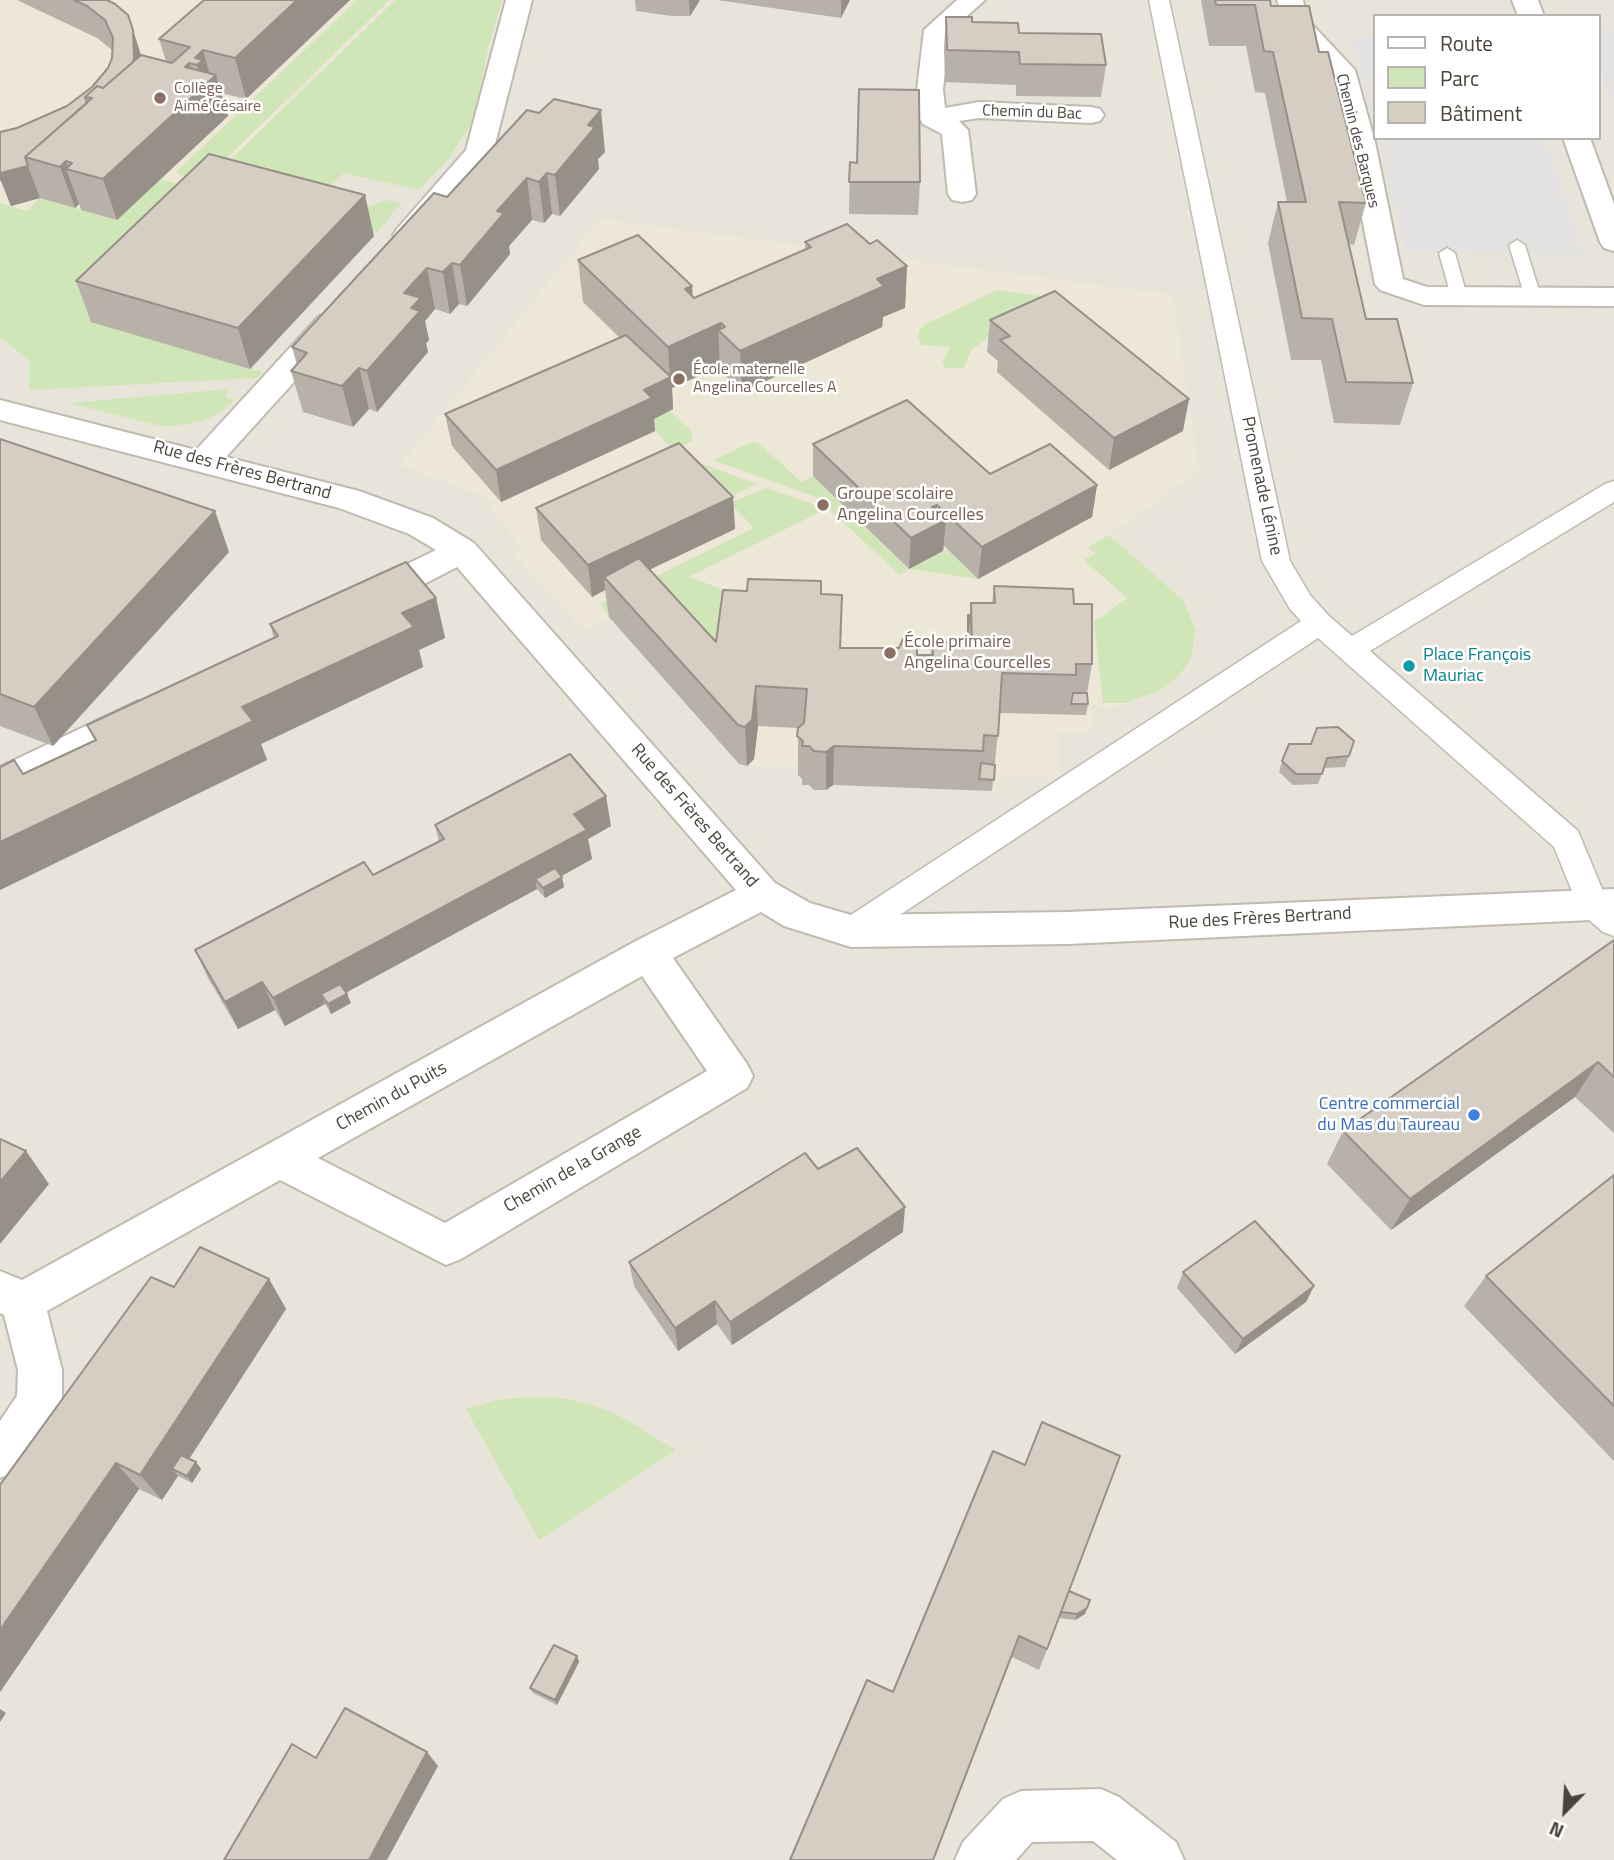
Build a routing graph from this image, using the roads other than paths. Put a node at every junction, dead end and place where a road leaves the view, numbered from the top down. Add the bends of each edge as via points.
1 (519, 0) edge
2 (972, 0) edge
3 (1159, 0) edge
4 (1290, 0) edge
5 (1091, 115) dead end
6 (932, 118) junction
7 (1577, 140) edge
8 (962, 194) dead end
9 (1614, 242) edge
10 (1517, 245) dead end
11 (391, 253) edge
12 (1447, 253) dead end
13 (1459, 296) junction
14 (1533, 296) junction
15 (1614, 297) edge
16 (347, 303) edge
17 (0, 410) edge
18 (204, 461) junction
19 (1614, 490) edge
20 (462, 551) junction
21 (337, 614) edge
22 (1319, 623) junction
23 (1350, 650) junction
24 (162, 701) edge
25 (0, 783) edge
26 (762, 894) junction
27 (1607, 910) edge
28 (851, 931) junction
29 (648, 953) junction
30 (279, 1159) junction
31 (11, 1296) edge
32 (0, 1455) edge
33 (981, 1860) edge
34 (1158, 1860) edge

1 - 11 street via 479,152
2 - 6 street via 936,30
3 - 22 street, Promenade Lénine via 1276,561 1300,602
4 - 13 street, Chemin des Barques via 1295,21 1342,70 1390,284 1424,296
5 - 6 street, Chemin du Bac via 979,110
6 - 8 street via 955,130
7 - 9 street
10 - 14 lane
12 - 13 lane
13 - 14 street, Chemin des Barques
14 - 15 street, Chemin des Barques
16 - 18 street
17 - 18 street, Rue des Frères Bertrand
18 - 20 street, Rue des Frères Bertrand via 348,499 421,526
19 - 23 street
20 - 21 street
20 - 26 street, Rue des Frères Bertrand
22 - 23 street, Promenade Lénine
22 - 28 street
23 - 27 street, Promenade Lénine via 1567,841
24 - 25 street
26 - 28 street, Rue des Frères Bertrand via 798,915
26 - 29 street, Chemin du Puits
27 - 28 street, Rue des Frères Bertrand
29 - 30 street, Chemin du Puits
29 - 30 street, Chemin de la Grange via 733,1076 446,1245
30 - 31 street, Chemin du Puits
31 - 32 street via 40,1370 39,1402
33 - 34 street via 1021,1817 1101,1815

